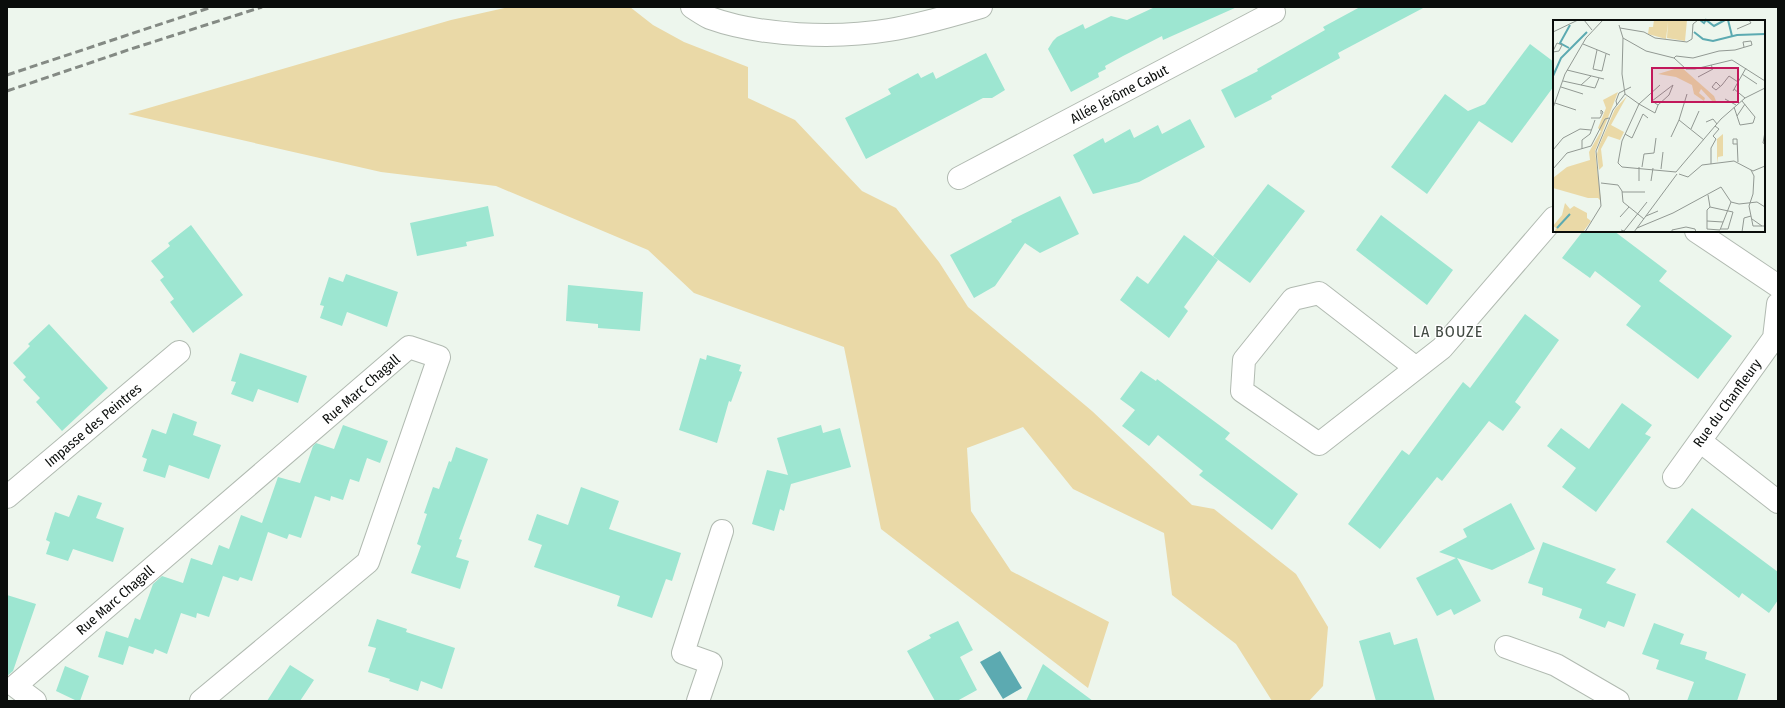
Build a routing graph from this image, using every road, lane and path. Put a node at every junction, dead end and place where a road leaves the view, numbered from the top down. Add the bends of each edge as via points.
1 (692, 7) edge
2 (981, 7) edge
3 (1277, 9) edge
4 (959, 178) dead end
5 (1553, 219) edge
6 (1697, 232) edge
7 (1778, 286) edge
8 (1778, 304) edge
9 (179, 352) dead end
10 (1416, 368) junction
11 (1700, 441) junction
12 (1674, 477) dead end
13 (7, 497) edge
14 (1778, 502) edge
15 (722, 531) dead end
16 (1506, 646) dead end
17 (35, 701) edge
18 (201, 701) edge
19 (698, 701) edge
20 (1618, 701) edge

1 - 2 street via 709,17 744,27 778,33 848,35 930,22
3 - 4 street, Allée Jérôme Cabut
5 - 10 street via 1442,348
6 - 7 street
8 - 11 street, Rue du Chanfleury via 1774,338
9 - 13 street, Impasse des Peintres
10 - 10 street via 1319,293 1293,299 1244,360 1242,391 1319,444
11 - 12 street, Rue du Chanfleury
11 - 14 street
15 - 19 street via 683,653 711,664
16 - 20 street via 1556,665
17 - 18 street, Rue Marc Chagall via 14,686 403,352 409,347 439,357 368,562

